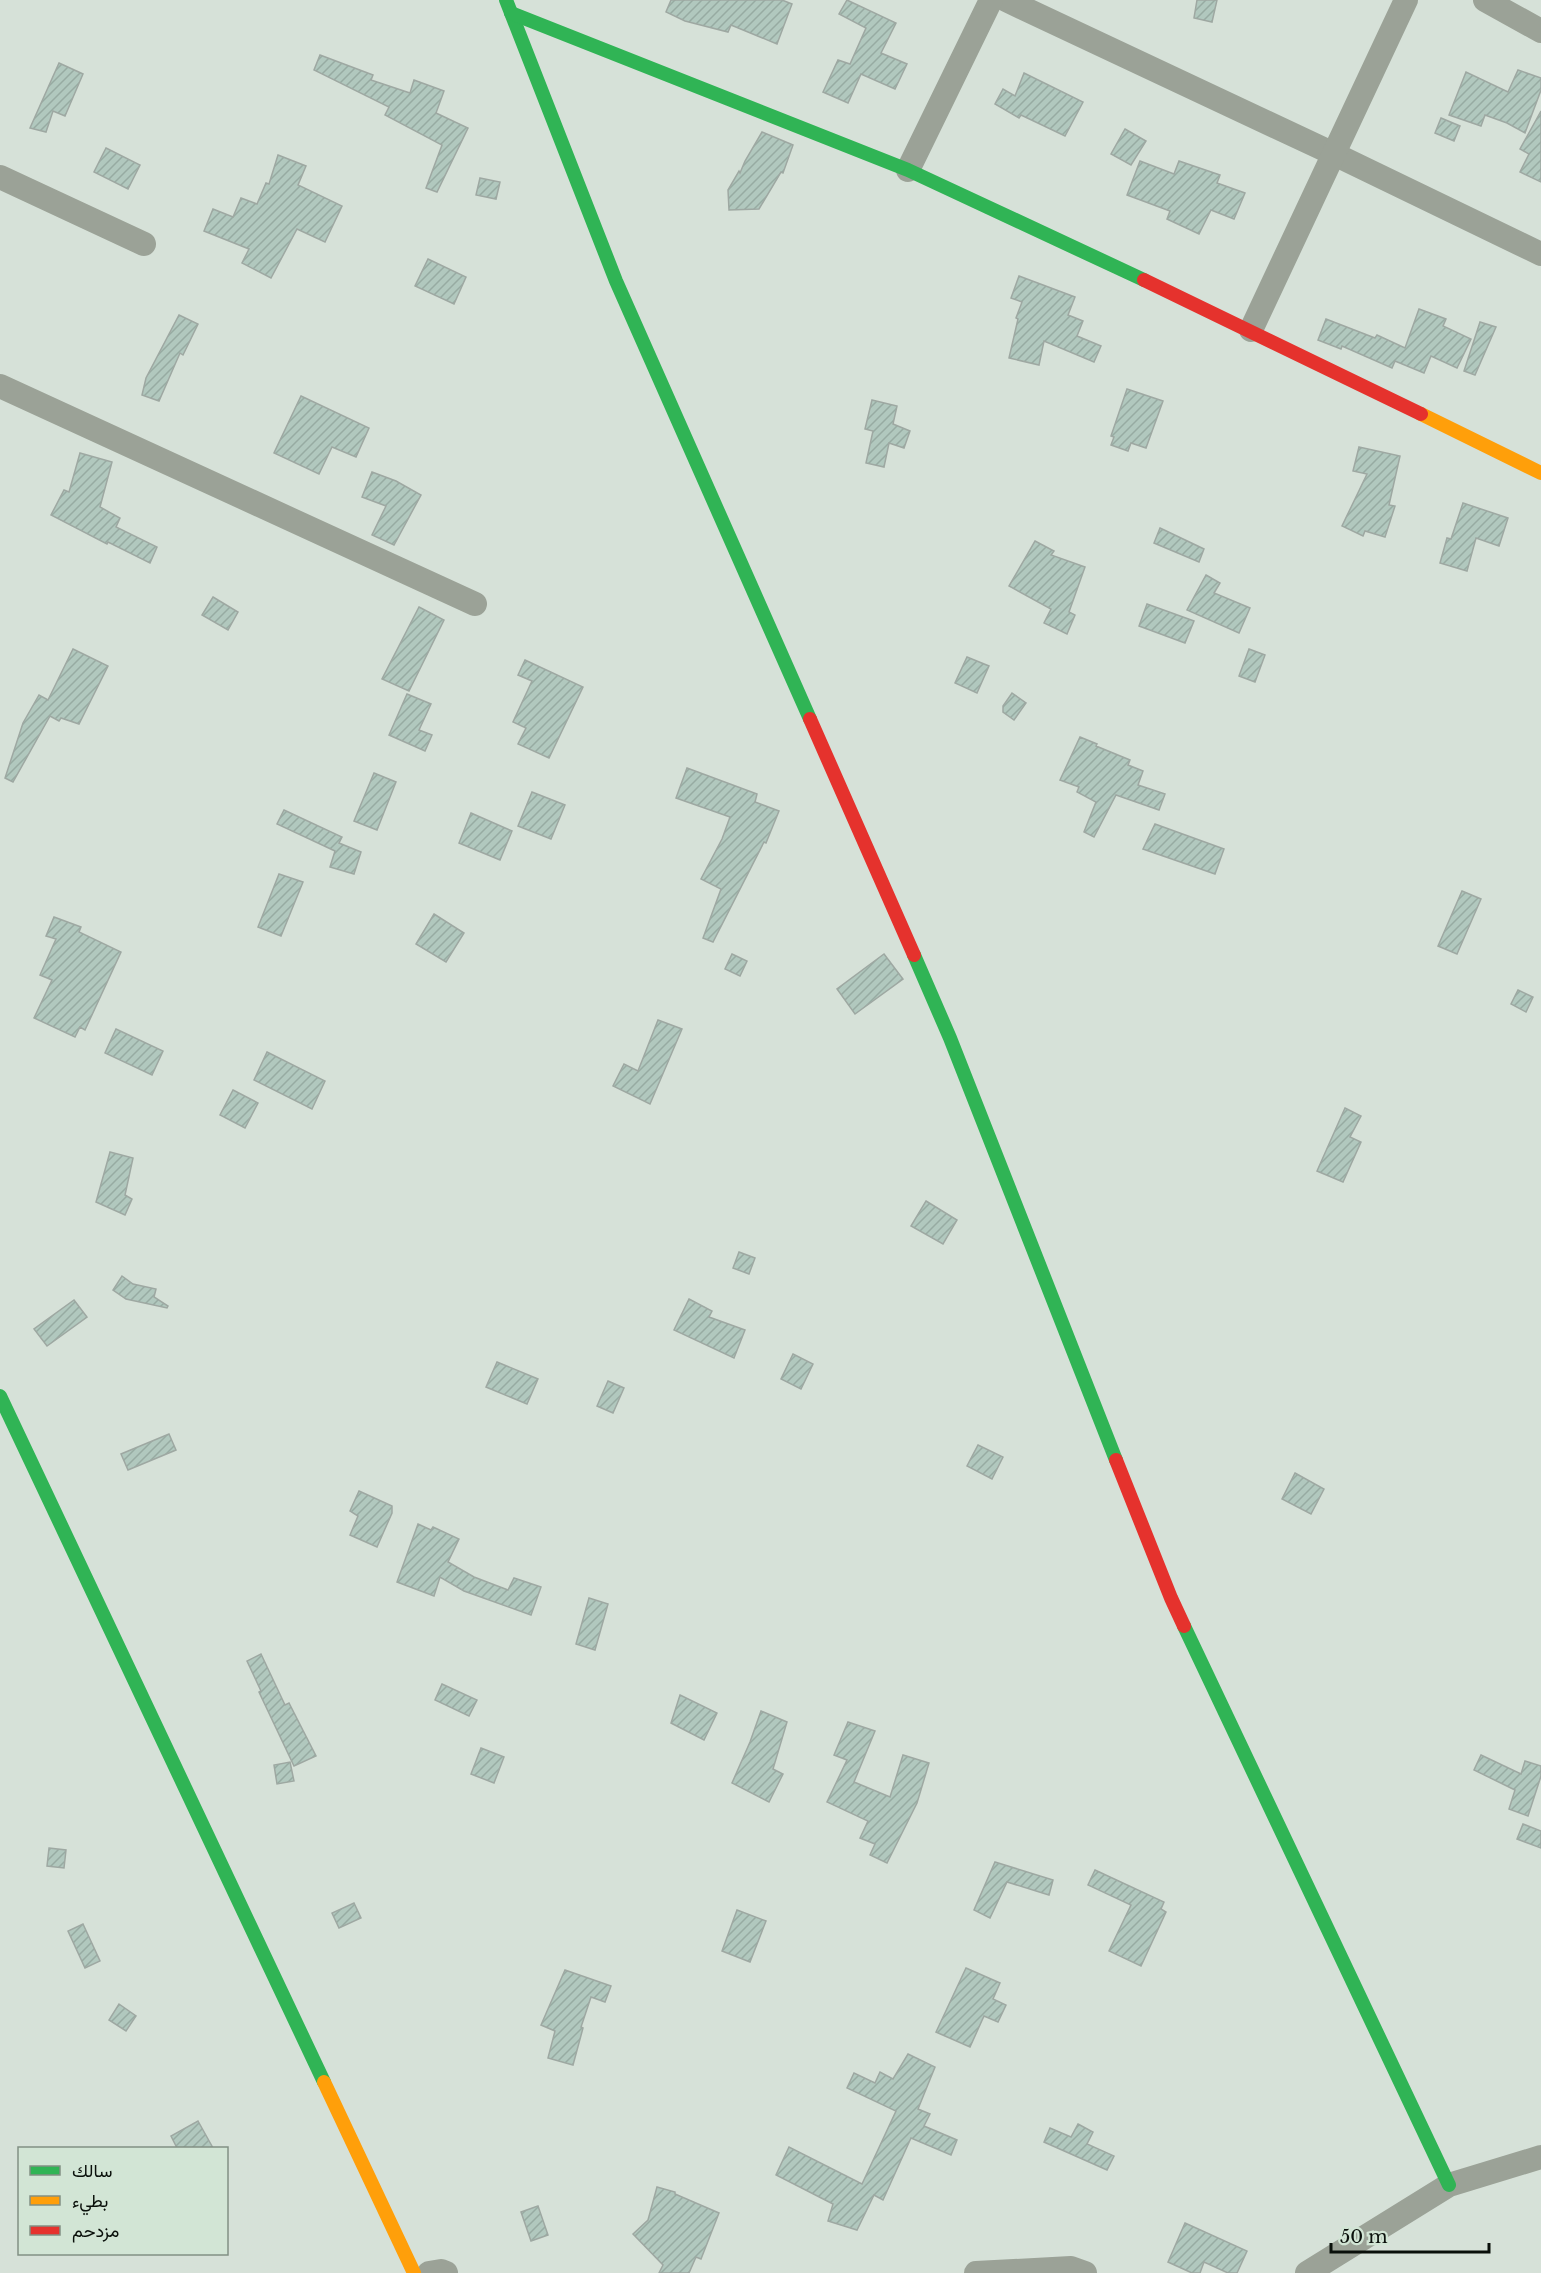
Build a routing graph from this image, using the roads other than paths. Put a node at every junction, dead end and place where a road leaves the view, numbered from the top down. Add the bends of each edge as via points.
1 (991, 0) edge
2 (1006, 0) edge
3 (1406, 0) edge
4 (1485, 0) edge
5 (508, 6) edge
6 (1541, 31) edge
7 (1334, 154) junction
8 (908, 170) junction
9 (0, 177) edge
10 (144, 243) dead end
11 (1541, 254) edge
12 (1251, 330) junction
13 (0, 386) edge
14 (1541, 473) edge
15 (475, 604) dead end
16 (0, 1396) edge
17 (1541, 2157) edge
18 (1449, 2185) junction
19 (414, 2273) edge
20 (429, 2273) edge
21 (446, 2273) edge
22 (976, 2273) edge
23 (1085, 2273) edge
24 (1307, 2273) edge

1 - 8 street
2 - 7 street
3 - 7 street
4 - 6 street
5 - 8 street
5 - 18 street via 616,281 951,1038 1171,1598
7 - 11 street
7 - 12 street
8 - 12 street
9 - 10 street
12 - 14 street
13 - 15 street
16 - 19 street
17 - 18 street
18 - 24 street
20 - 21 street
22 - 23 street via 1071,2268

